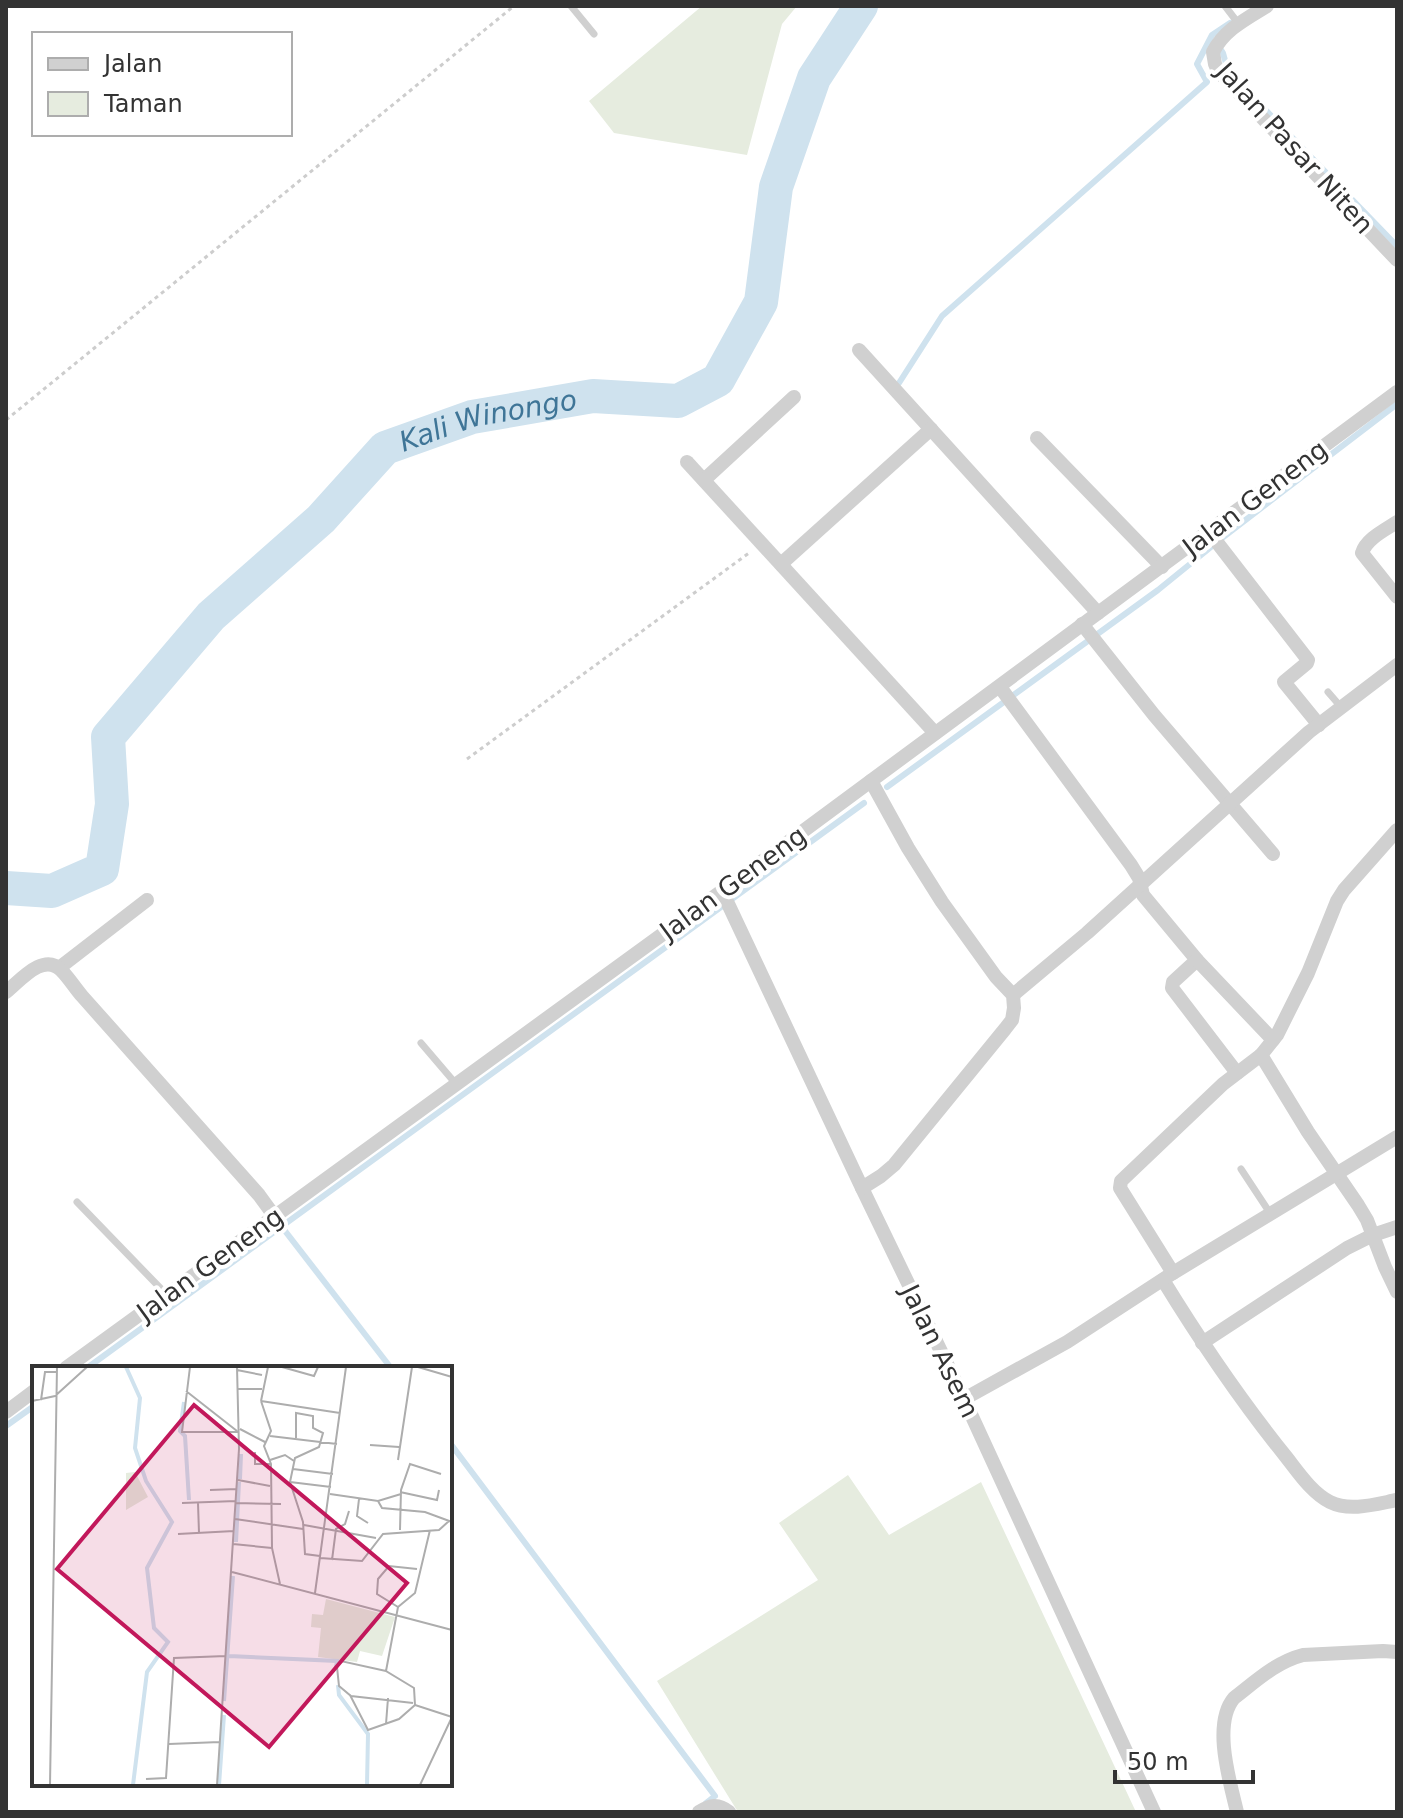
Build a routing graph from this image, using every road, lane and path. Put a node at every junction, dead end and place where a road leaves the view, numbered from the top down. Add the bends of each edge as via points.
1 (514, 6) edge
2 (571, 6) edge
3 (1267, 6) edge
4 (1232, 16) edge
5 (594, 34) dead end
6 (1397, 260) edge
7 (859, 350) dead end
8 (1397, 392) edge
9 (794, 397) dead end
10 (6, 420) edge
11 (931, 429) junction
12 (1037, 438) dead end
13 (687, 462) dead end
14 (704, 480) junction
15 (1397, 522) edge
16 (1209, 532) junction
17 (762, 543) junction
18 (781, 564) junction
19 (1162, 567) junction
20 (1397, 597) edge
21 (1098, 613) junction
22 (1089, 634) junction
23 (1397, 665) edge
24 (1328, 692) dead end
25 (1006, 696) junction
26 (1341, 707) junction
27 (1319, 725) junction
28 (935, 733) junction
29 (467, 759) dead end
30 (871, 781) junction
31 (1231, 803) junction
32 (1397, 830) edge
33 (1273, 854) dead end
34 (1140, 884) junction
35 (722, 891) junction
36 (147, 900) dead end
37 (1197, 960) junction
38 (59, 968) junction
39 (6, 992) edge
40 (1013, 995) junction
41 (1273, 1040) junction
42 (421, 1043) dead end
43 (1261, 1055) junction
44 (1237, 1073) junction
45 (457, 1084) junction
46 (1397, 1137) edge
47 (1241, 1169) dead end
48 (1336, 1173) junction
49 (862, 1188) junction
50 (77, 1202) dead end
51 (1270, 1213) junction
52 (275, 1217) junction
53 (1397, 1227) edge
54 (1373, 1235) junction
55 (1168, 1276) junction
56 (1397, 1292) edge
57 (167, 1295) junction
58 (1202, 1343) junction
59 (69, 1366) edge
60 (32, 1392) edge
61 (964, 1399) junction
62 (6, 1412) edge
63 (1397, 1500) edge
64 (1397, 1652) edge
65 (699, 1812) edge
66 (729, 1812) edge
67 (1154, 1812) edge
68 (1237, 1812) edge

1 - 10 path
2 - 5 lane
3 - 4 street, Jalan Pasar Niten
4 - 6 street, Jalan Pasar Niten via 1213,52 1218,71
7 - 11 street
8 - 16 street, Jalan Geneng
9 - 14 street
11 - 18 street
11 - 21 street
12 - 19 street
13 - 14 street
14 - 17 street
15 - 20 street via 1362,553
16 - 19 street, Jalan Geneng
16 - 27 street via 1308,660 1279,686
17 - 18 street
17 - 29 path
18 - 28 street
19 - 21 street, Jalan Geneng
21 - 22 street, Jalan Geneng
22 - 25 street, Jalan Geneng
22 - 31 street
23 - 26 street
24 - 26 lane
25 - 28 street, Jalan Geneng
25 - 34 street
26 - 27 street
27 - 31 street
28 - 30 street, Jalan Geneng
30 - 35 street, Jalan Geneng
30 - 40 street via 942,902
31 - 33 street
31 - 34 street
32 - 41 street via 1337,901
34 - 37 street via 1146,900
34 - 40 street
35 - 45 street, Jalan Geneng
35 - 49 street, Jalan Asem
36 - 38 street
37 - 41 street
37 - 44 street via 1172,988
38 - 39 street via 36,967
38 - 52 street
40 - 49 street via 1012,1020 998,1039 894,1165
41 - 43 street
42 - 45 lane
43 - 44 street
43 - 48 street
44 - 55 street via 1119,1185
45 - 52 street, Jalan Geneng
46 - 48 street
47 - 51 lane
48 - 51 street
48 - 54 street
49 - 61 street, Jalan Asem
50 - 57 lane
51 - 55 street
52 - 57 street, Jalan Geneng
53 - 54 street
54 - 56 street
54 - 58 street
55 - 58 street
55 - 61 street via 1067,1342
57 - 59 street, Jalan Geneng
58 - 63 street via 1317,1492 1348,1506
60 - 62 street
61 - 67 street, Jalan Asem
64 - 68 street via 1291,1658 1234,1698 1223,1718
65 - 66 street via 716,1805

